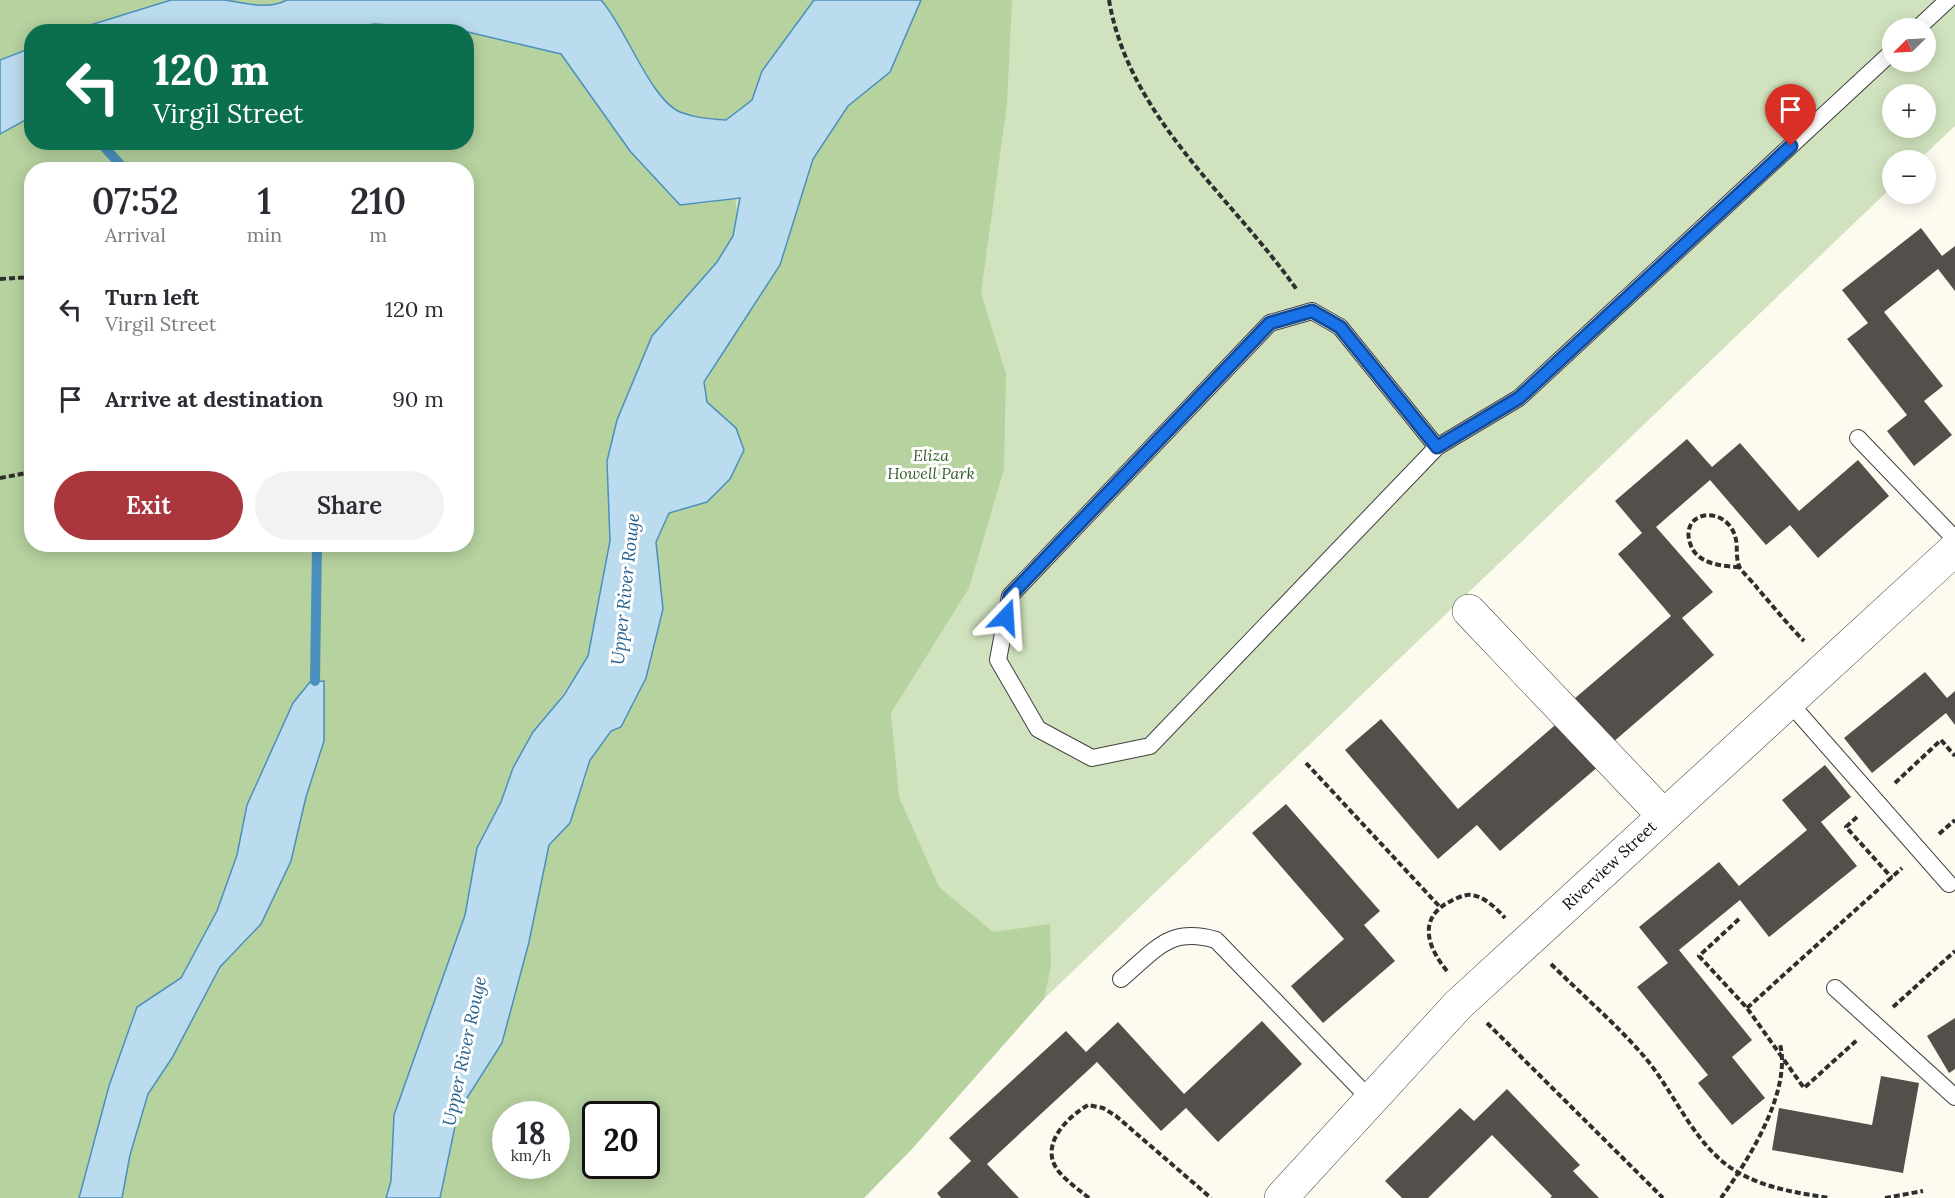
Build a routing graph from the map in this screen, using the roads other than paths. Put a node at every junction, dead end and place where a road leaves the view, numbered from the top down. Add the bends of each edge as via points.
1 (1948, 0) edge
2 (1929, 18) edge
3 (1882, 61) edge
4 (1858, 438) dead end
5 (1437, 447) junction
6 (1955, 539) edge
7 (1955, 549) edge
8 (1469, 611) dead end
9 (1788, 701) junction
10 (1663, 815) junction
11 (1949, 884) dead end
12 (1121, 979) dead end
13 (1835, 988) dead end
14 (1955, 1097) edge
15 (1370, 1099) junction
16 (1288, 1195) edge

1 - 2 lane
3 - 5 lane via 1519,398
4 - 6 lane
5 - 5 lane via 1340,327 1312,311 1270,323 1010,596 998,660 1038,729 1092,758 1150,746
7 - 9 street, Riverview Street
8 - 10 street
9 - 10 street, Riverview Street
9 - 11 lane
10 - 15 street, Riverview Street via 1458,1005
12 - 15 lane via 1170,938 1194,933 1216,940
13 - 14 lane
15 - 16 street, Riverview Street

